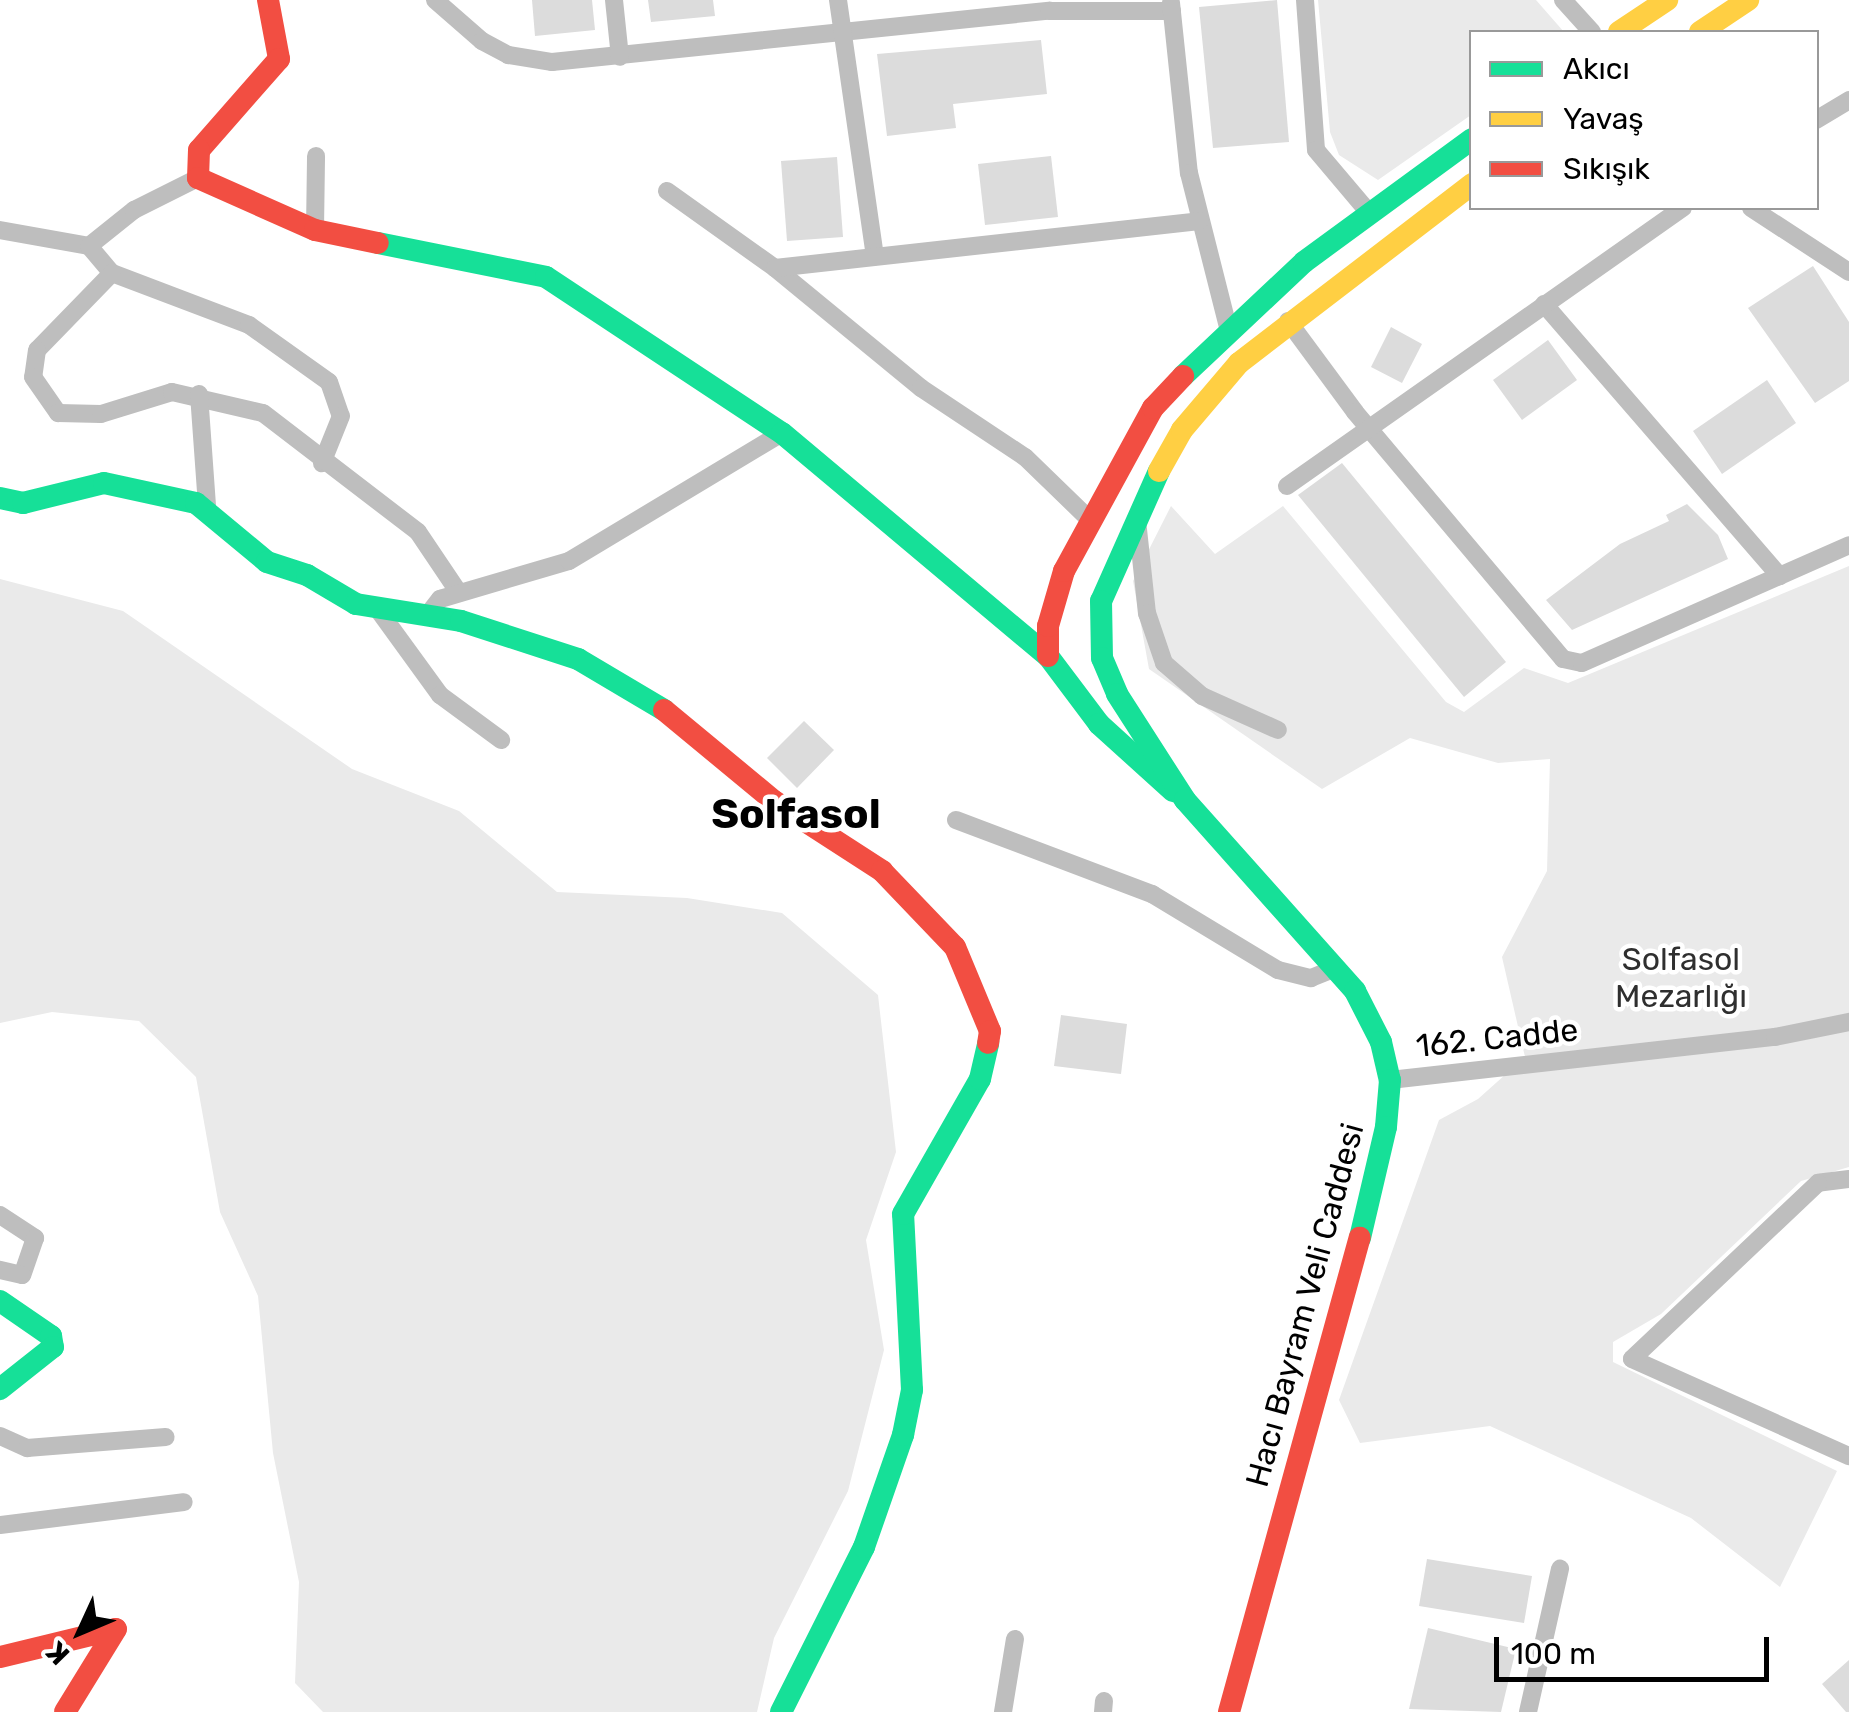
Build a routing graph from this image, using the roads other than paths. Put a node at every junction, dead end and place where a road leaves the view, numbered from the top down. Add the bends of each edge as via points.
1 (268, 0) edge
2 (435, 0) edge
3 (614, 0) edge
4 (838, 0) edge
5 (1305, 0) edge
6 (1563, 0) edge
7 (1667, 0) edge
8 (1748, 0) edge
9 (1172, 6) edge
10 (842, 30) junction
11 (1590, 30) edge
12 (1623, 30) edge
13 (1703, 30) edge
14 (620, 57) junction
15 (1849, 100) edge
16 (1819, 118) edge
17 (1469, 141) edge
18 (316, 156) dead end
19 (198, 178) junction
20 (1469, 186) edge
21 (667, 191) dead end
22 (1680, 210) edge
23 (1754, 210) edge
24 (1370, 214) junction
25 (1199, 221) junction
26 (0, 230) edge
27 (315, 230) junction
28 (89, 246) junction
29 (875, 256) junction
30 (775, 268) junction
31 (1849, 272) edge
32 (112, 273) junction
33 (1544, 304) junction
34 (1288, 321) junction
35 (1228, 326) junction
36 (199, 394) junction
37 (1369, 430) junction
38 (782, 432) junction
39 (322, 463) junction
40 (1287, 486) dead end
41 (0, 498) edge
42 (207, 506) junction
43 (1136, 512) junction
44 (1089, 519) junction
45 (1849, 545) edge
46 (1780, 576) junction
47 (458, 592) junction
48 (379, 611) junction
49 (429, 613) junction
50 (1048, 656) junction
51 (1102, 658) junction
52 (1278, 730) dead end
53 (501, 740) dead end
54 (1185, 800) junction
55 (956, 820) dead end
56 (1336, 968) junction
57 (1849, 1022) edge
58 (1390, 1080) junction
59 (1849, 1179) edge
60 (0, 1216) edge
61 (0, 1270) edge
62 (0, 1301) edge
63 (0, 1389) edge
64 (0, 1436) edge
65 (166, 1437) dead end
66 (1849, 1456) edge
67 (184, 1502) dead end
68 (0, 1525) edge
69 (1560, 1569) dead end
70 (1015, 1639) dead end
71 (0, 1657) edge
72 (65, 1712) edge
73 (781, 1712) edge
74 (1003, 1712) edge
75 (1229, 1712) edge
76 (1528, 1712) edge

1 - 19 street via 279,59 198,150
2 - 14 street via 482,42 508,55 552,62
3 - 14 street
4 - 10 street
5 - 24 street via 1316,150
6 - 11 street
7 - 12 street
8 - 13 street
9 - 10 street
9 - 25 street
10 - 14 street
10 - 29 street
15 - 16 street
17 - 24 street
18 - 27 street
19 - 27 street
19 - 28 street via 134,210
20 - 34 street
21 - 30 street
22 - 33 street
23 - 31 street
24 - 35 street
25 - 29 street
25 - 35 street
26 - 28 street
27 - 38 street via 546,277
28 - 32 street
29 - 30 street
30 - 44 street via 921,388 1025,457
32 - 36 street via 38,350 33,377 44,399 58,413 78,416 172,392
32 - 39 street via 249,326 329,382 342,416
33 - 37 street
33 - 46 street
34 - 37 street
34 - 43 street via 1239,363 1182,430
35 - 44 street via 1153,408
36 - 39 street via 263,414
36 - 42 street
37 - 40 street
37 - 46 street via 1562,659 1582,663
38 - 47 street via 568,561
38 - 50 street
39 - 47 street via 418,532
41 - 42 street via 23,503 104,483
42 - 48 street via 267,562
43 - 51 street via 1100,601
43 - 52 street via 1147,614 1164,663 1202,696
44 - 50 street via 1054,598
45 - 46 street
47 - 49 street
48 - 49 street
48 - 53 street via 440,695
49 - 73 street via 578,659 666,712 774,801 882,871 928,912 979,994 990,1030 980,1079 903,1214 912,1390 903,1435 864,1546
50 - 51 street
50 - 54 street via 1099,724
51 - 54 street via 1117,694
54 - 56 street, Hacı Bayram Veli Caddesi
55 - 56 street via 1152,894 1278,970 1311,978
56 - 58 street, Hacı Bayram Veli Caddesi via 1372,1018
57 - 58 street, 162. Cadde via 1774,1038
58 - 75 street, Hacı Bayram Veli Caddesi via 1361,1235
59 - 66 street via 1818,1183 1632,1359
60 - 61 street via 35,1238 22,1275
62 - 63 street via 51,1336 52,1346 28,1374
64 - 65 street via 26,1448
67 - 68 street
69 - 76 street
70 - 74 street
71 - 72 street via 116,1629

